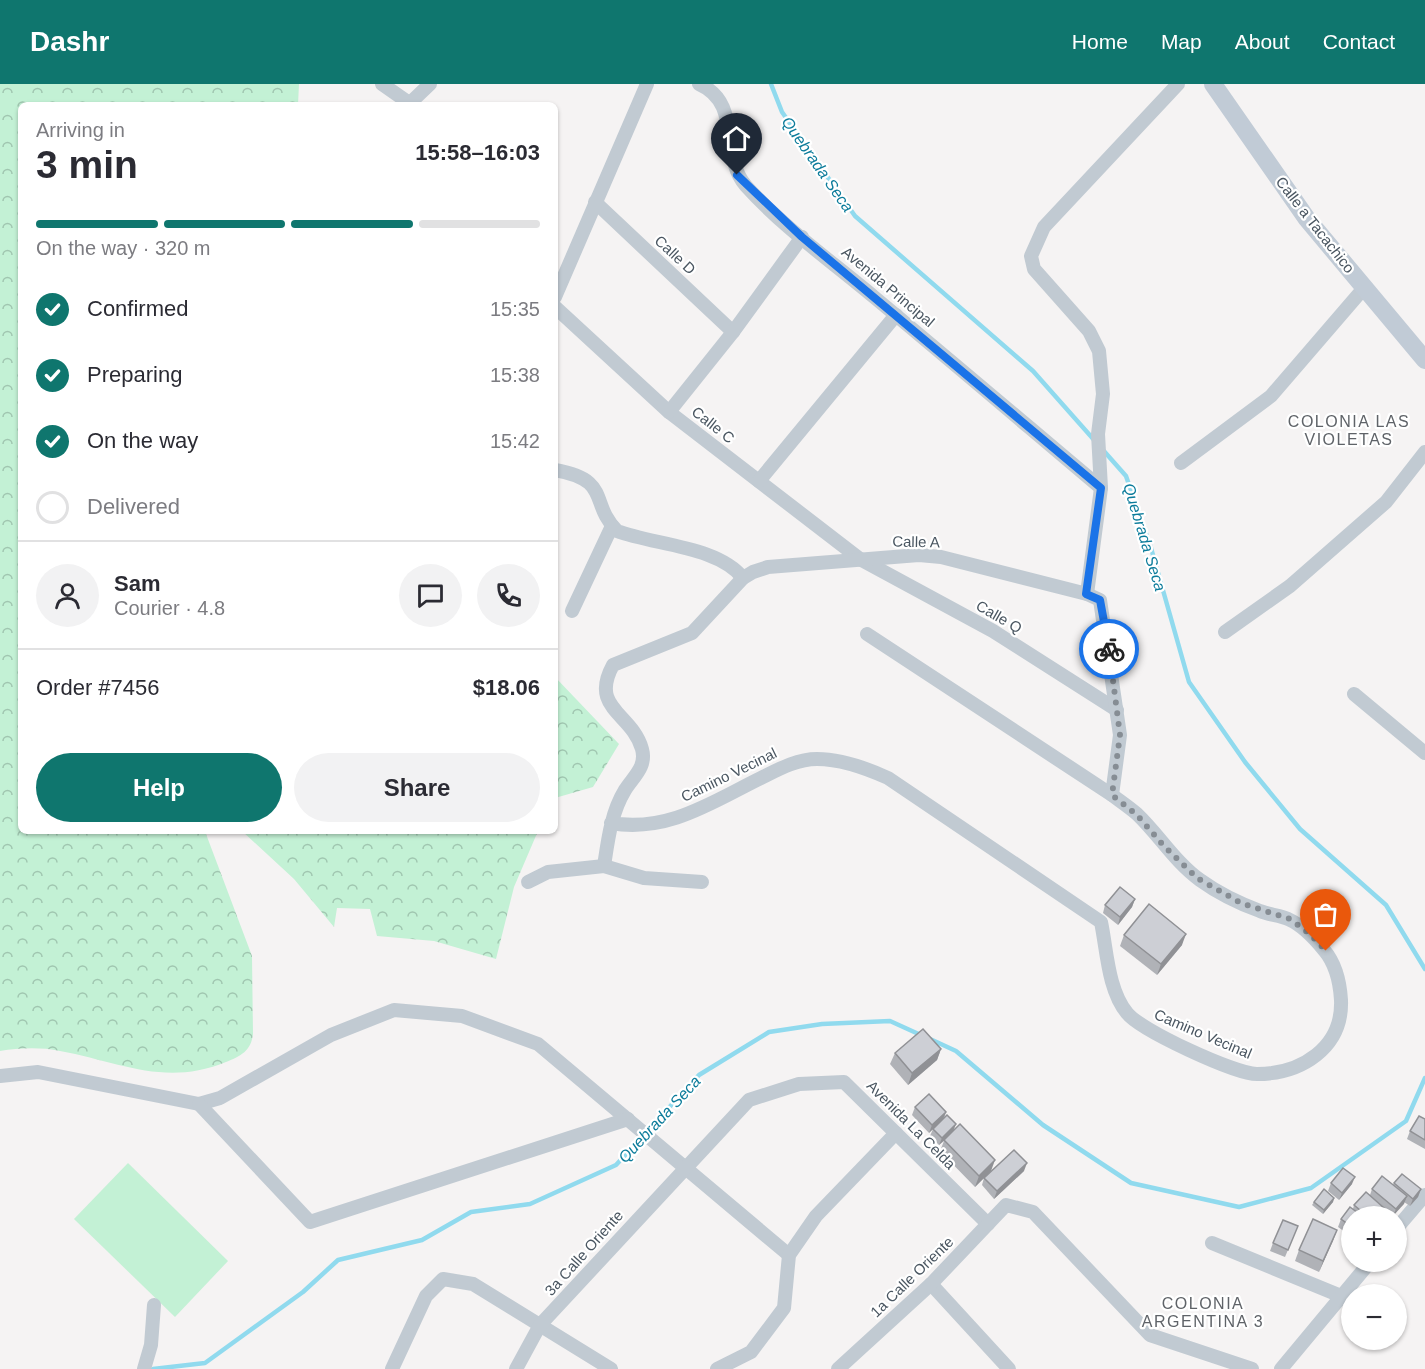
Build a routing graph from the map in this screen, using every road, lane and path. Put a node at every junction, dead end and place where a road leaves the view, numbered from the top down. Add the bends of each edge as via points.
1 (382, 84) edge
2 (430, 84) edge
3 (647, 84) edge
4 (699, 84) edge
5 (1178, 84) edge
6 (1213, 84) edge
7 (407, 102) edge
8 (412, 102) edge
9 (595, 202) junction
10 (802, 237) junction
11 (1364, 288) junction
12 (558, 290) edge
13 (558, 310) edge
14 (896, 315) junction
15 (733, 332) junction
16 (1425, 360) edge
17 (669, 412) junction
18 (1425, 452) edge
19 (1181, 464) dead end
20 (558, 470) edge
21 (759, 481) junction
22 (1101, 488) junction
23 (612, 526) junction
24 (860, 559) junction
25 (743, 578) junction
26 (1086, 594) junction
27 (572, 611) dead end
28 (1225, 632) dead end
29 (867, 634) dead end
30 (1354, 694) dead end
31 (1117, 710) junction
32 (1422, 745) edge
33 (1112, 795) junction
34 (611, 823) junction
35 (604, 866) junction
36 (528, 882) dead end
37 (702, 882) dead end
38 (0, 1076) edge
39 (199, 1104) junction
40 (627, 1119) junction
41 (896, 1133) junction
42 (685, 1167) junction
43 (1425, 1195) edge
44 (1407, 1216) edge
45 (988, 1224) junction
46 (1212, 1244) dead end
47 (789, 1255) junction
48 (1361, 1272) edge
49 (931, 1284) junction
50 (1351, 1284) edge
51 (1341, 1296) joint
52 (154, 1305) dead end
53 (540, 1325) junction
54 (144, 1369) edge
55 (392, 1369) edge
56 (516, 1369) edge
57 (611, 1369) edge
58 (717, 1369) edge
59 (838, 1369) edge
60 (1009, 1369) edge
61 (1252, 1369) edge
62 (1281, 1369) edge

1 - 7 street
2 - 8 street
3 - 9 street
4 - 10 street, Avenida Principal via 719,98 727,115 737,175
5 - 22 street via 1044,226 1031,256 1034,269 1089,332 1099,351 1103,394 1098,434
6 - 11 main road, Calle a Tacachico via 1307,219
9 - 12 street
9 - 15 street, Calle D
10 - 14 street, Avenida Principal
10 - 15 street
11 - 16 main road, Calle a Tacachico
11 - 19 street via 1271,396
13 - 17 street, Calle C
14 - 21 street
14 - 22 street, Avenida Principal
15 - 17 street
17 - 21 street, Calle C
18 - 28 street via 1386,502 1290,586
20 - 23 street via 569,472 596,490
21 - 24 street, Calle C
22 - 26 street
23 - 25 street via 629,536 717,558
23 - 27 street
24 - 25 street, Calle A via 768,567
24 - 26 street, Calle A via 941,557
24 - 31 street, Calle Q via 993,631
25 - 34 street via 692,633 621,659 607,675 607,701 636,736 642,751 641,768 625,790
26 - 31 street via 1100,600 1104,609
29 - 33 street, Camino Vecinal
30 - 32 street
31 - 33 street via 1120,735
33 - 34 street, Camino Vecinal via 1137,815 1197,878 1262,912 1290,919 1326,951 1337,973 1341,1014 1336,1034 1322,1053 1285,1070 1255,1074 1149,1032 1127,1014 1116,995 1101,922 888,778 861,766 818,759 790,763 673,821 634,827
34 - 35 street
35 - 36 street via 548,872
35 - 37 street via 644,878
38 - 39 street via 38,1072
39 - 40 street via 220,1098 331,1035 394,1010 462,1016 538,1044
39 - 40 street via 310,1222
40 - 42 street
41 - 42 street, Avenida La Celda via 844,1082 800,1084 749,1100
41 - 45 street, Avenida La Celda
41 - 47 street via 816,1215
42 - 47 street
42 - 53 street, 3a Calle Oriente
43 - 44 street
45 - 49 street, 1a Calle Oriente
45 - 61 street, 1a Calle Oriente via 1006,1205 1033,1212 1150,1335
46 - 51 street
47 - 58 street via 784,1308 751,1352
48 - 50 street
49 - 59 street, 1a Calle Oriente
49 - 60 street
51 - 62 street
52 - 54 street via 151,1345
53 - 55 street via 473,1284 443,1279 426,1296
53 - 56 street, 3a Calle Oriente
53 - 57 street

